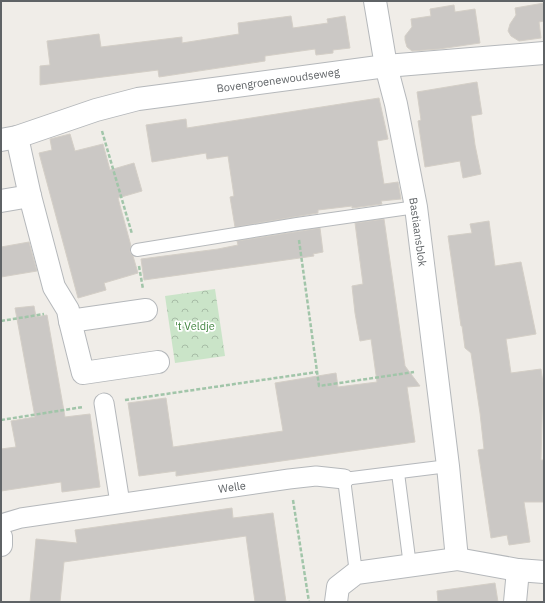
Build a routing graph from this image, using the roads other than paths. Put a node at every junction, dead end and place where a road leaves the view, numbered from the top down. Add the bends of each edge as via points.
1 (375, 1) edge
2 (544, 53) edge
3 (386, 66) junction
4 (9, 139) edge
5 (30, 196) junction
6 (1, 201) edge
7 (416, 207) junction
8 (137, 250) road end
9 (146, 310) road end
10 (69, 315) junction
11 (158, 362) dead end
12 (104, 403) road end
13 (448, 466) junction
14 (398, 472) junction
15 (344, 479) junction
16 (120, 502) junction
17 (1, 524) edge
18 (1, 537) edge
19 (1, 545) edge
20 (457, 559) junction
21 (410, 566) junction
22 (518, 570) junction
23 (544, 572) edge
24 (356, 573) junction
25 (336, 602) edge
26 (515, 602) edge

1 - 3 street, Bastiaansblok
2 - 3 street, Bovengroenewoudseweg
3 - 4 street, Bovengroenewoudseweg via 138,99
3 - 7 street, Bastiaansblok
4 - 5 street, Bovengroenewoudseweg
5 - 6 street
5 - 10 street, Bovengroenewoudseweg via 54,287
7 - 8 lane
7 - 13 street, Bastiaansblok
9 - 10 street
10 - 11 street, Bovengroenewoudseweg via 83,373
12 - 16 street
13 - 14 lane
13 - 20 street, Bastiaansblok
14 - 15 lane
14 - 21 lane
15 - 16 street, Welle via 316,476
15 - 24 lane
16 - 17 street, Welle via 21,518
18 - 19 street
20 - 21 street
20 - 22 street
21 - 24 street
22 - 23 street
22 - 26 street
24 - 25 street via 338,587

